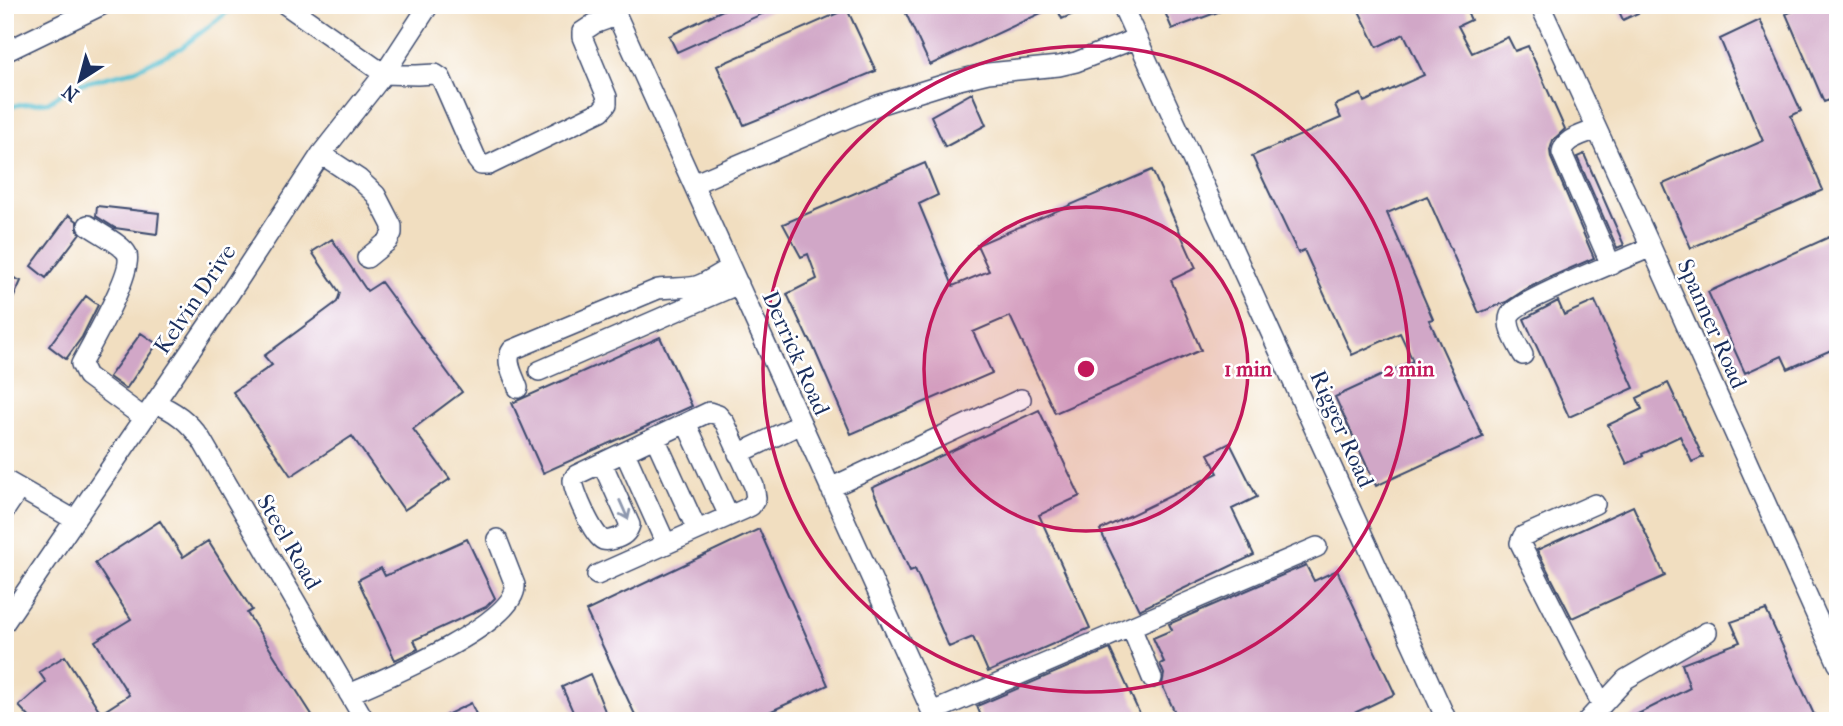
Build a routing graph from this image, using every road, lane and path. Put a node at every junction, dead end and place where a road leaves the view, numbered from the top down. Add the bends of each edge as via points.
1 (102, 5) edge
2 (286, 5) edge
3 (429, 5) edge
4 (1122, 5) edge
5 (1540, 5) edge
6 (614, 10) edge
7 (1138, 38) junction
8 (5, 52) edge
9 (384, 74) junction
10 (1596, 129) junction
11 (321, 154) junction
12 (693, 184) junction
13 (88, 225) dead end
14 (1651, 247) junction
15 (367, 258) dead end
16 (1611, 265) junction
17 (735, 276) junction
18 (1523, 355) dead end
19 (539, 371) dead end
20 (518, 388) dead end
21 (1021, 399) dead end
22 (150, 411) junction
23 (686, 424) junction
24 (801, 424) junction
25 (655, 439) junction
26 (625, 453) junction
27 (738, 454) junction
28 (602, 463) dead end
29 (12, 485) edge
30 (830, 488) junction
31 (1595, 503) dead end
32 (5, 510) edge
33 (730, 516) junction
34 (75, 520) junction
35 (697, 530) junction
36 (497, 539) dead end
37 (666, 544) junction
38 (1317, 547) dead end
39 (597, 575) dead end
40 (5, 622) edge
41 (1131, 627) junction
42 (1707, 632) dead end
43 (1838, 664) edge
44 (1152, 678) dead end
45 (349, 694) junction
46 (1602, 705) junction
47 (934, 716) edge
48 (365, 721) edge
49 (1447, 721) edge
50 (1587, 721) edge

1 - 8 street
2 - 9 street
3 - 9 street, Kelvin Drive
4 - 7 street, Rigger Road
5 - 10 street, Spanner Road
6 - 9 street via 582,32 607,104 489,165 477,160 441,78 435,74
6 - 12 street, Derrick Road
7 - 12 street via 1076,62 988,73 878,105
7 - 49 street, Rigger Road
9 - 11 street, Kelvin Drive
10 - 14 street, Spanner Road
10 - 16 street via 1565,143 1562,153
11 - 15 street via 376,195 392,226 388,241
11 - 22 street, Kelvin Drive
12 - 17 street, Derrick Road
13 - 22 street, Steel Road via 125,250 129,258 116,297 81,364 87,376
14 - 16 street
14 - 43 street, Spanner Road
16 - 18 street via 1512,311 1509,324
17 - 19 street
17 - 20 street via 688,288 658,289 512,350 508,360
17 - 24 street, Derrick Road
21 - 30 street
22 - 34 street, Kelvin Drive
22 - 45 street, Steel Road via 168,408 184,418 201,439
23 - 25 street
23 - 27 street via 709,412 718,415
23 - 33 street
24 - 27 street
24 - 30 street, Derrick Road
25 - 26 street
25 - 35 street
26 - 28 street
37 -> 26 street
27 - 33 street via 756,498 751,506
29 - 32 street
29 - 34 street
30 - 47 street, Derrick Road
31 - 46 street via 1524,536 1520,543
33 - 35 street
34 - 40 street, Kelvin Drive
35 - 37 street
36 - 45 street via 515,585 505,608 427,658
37 - 39 street
38 - 41 street
41 - 44 street
41 - 47 street
42 - 46 street via 1626,679
45 - 48 street, Steel Road
46 - 50 street

